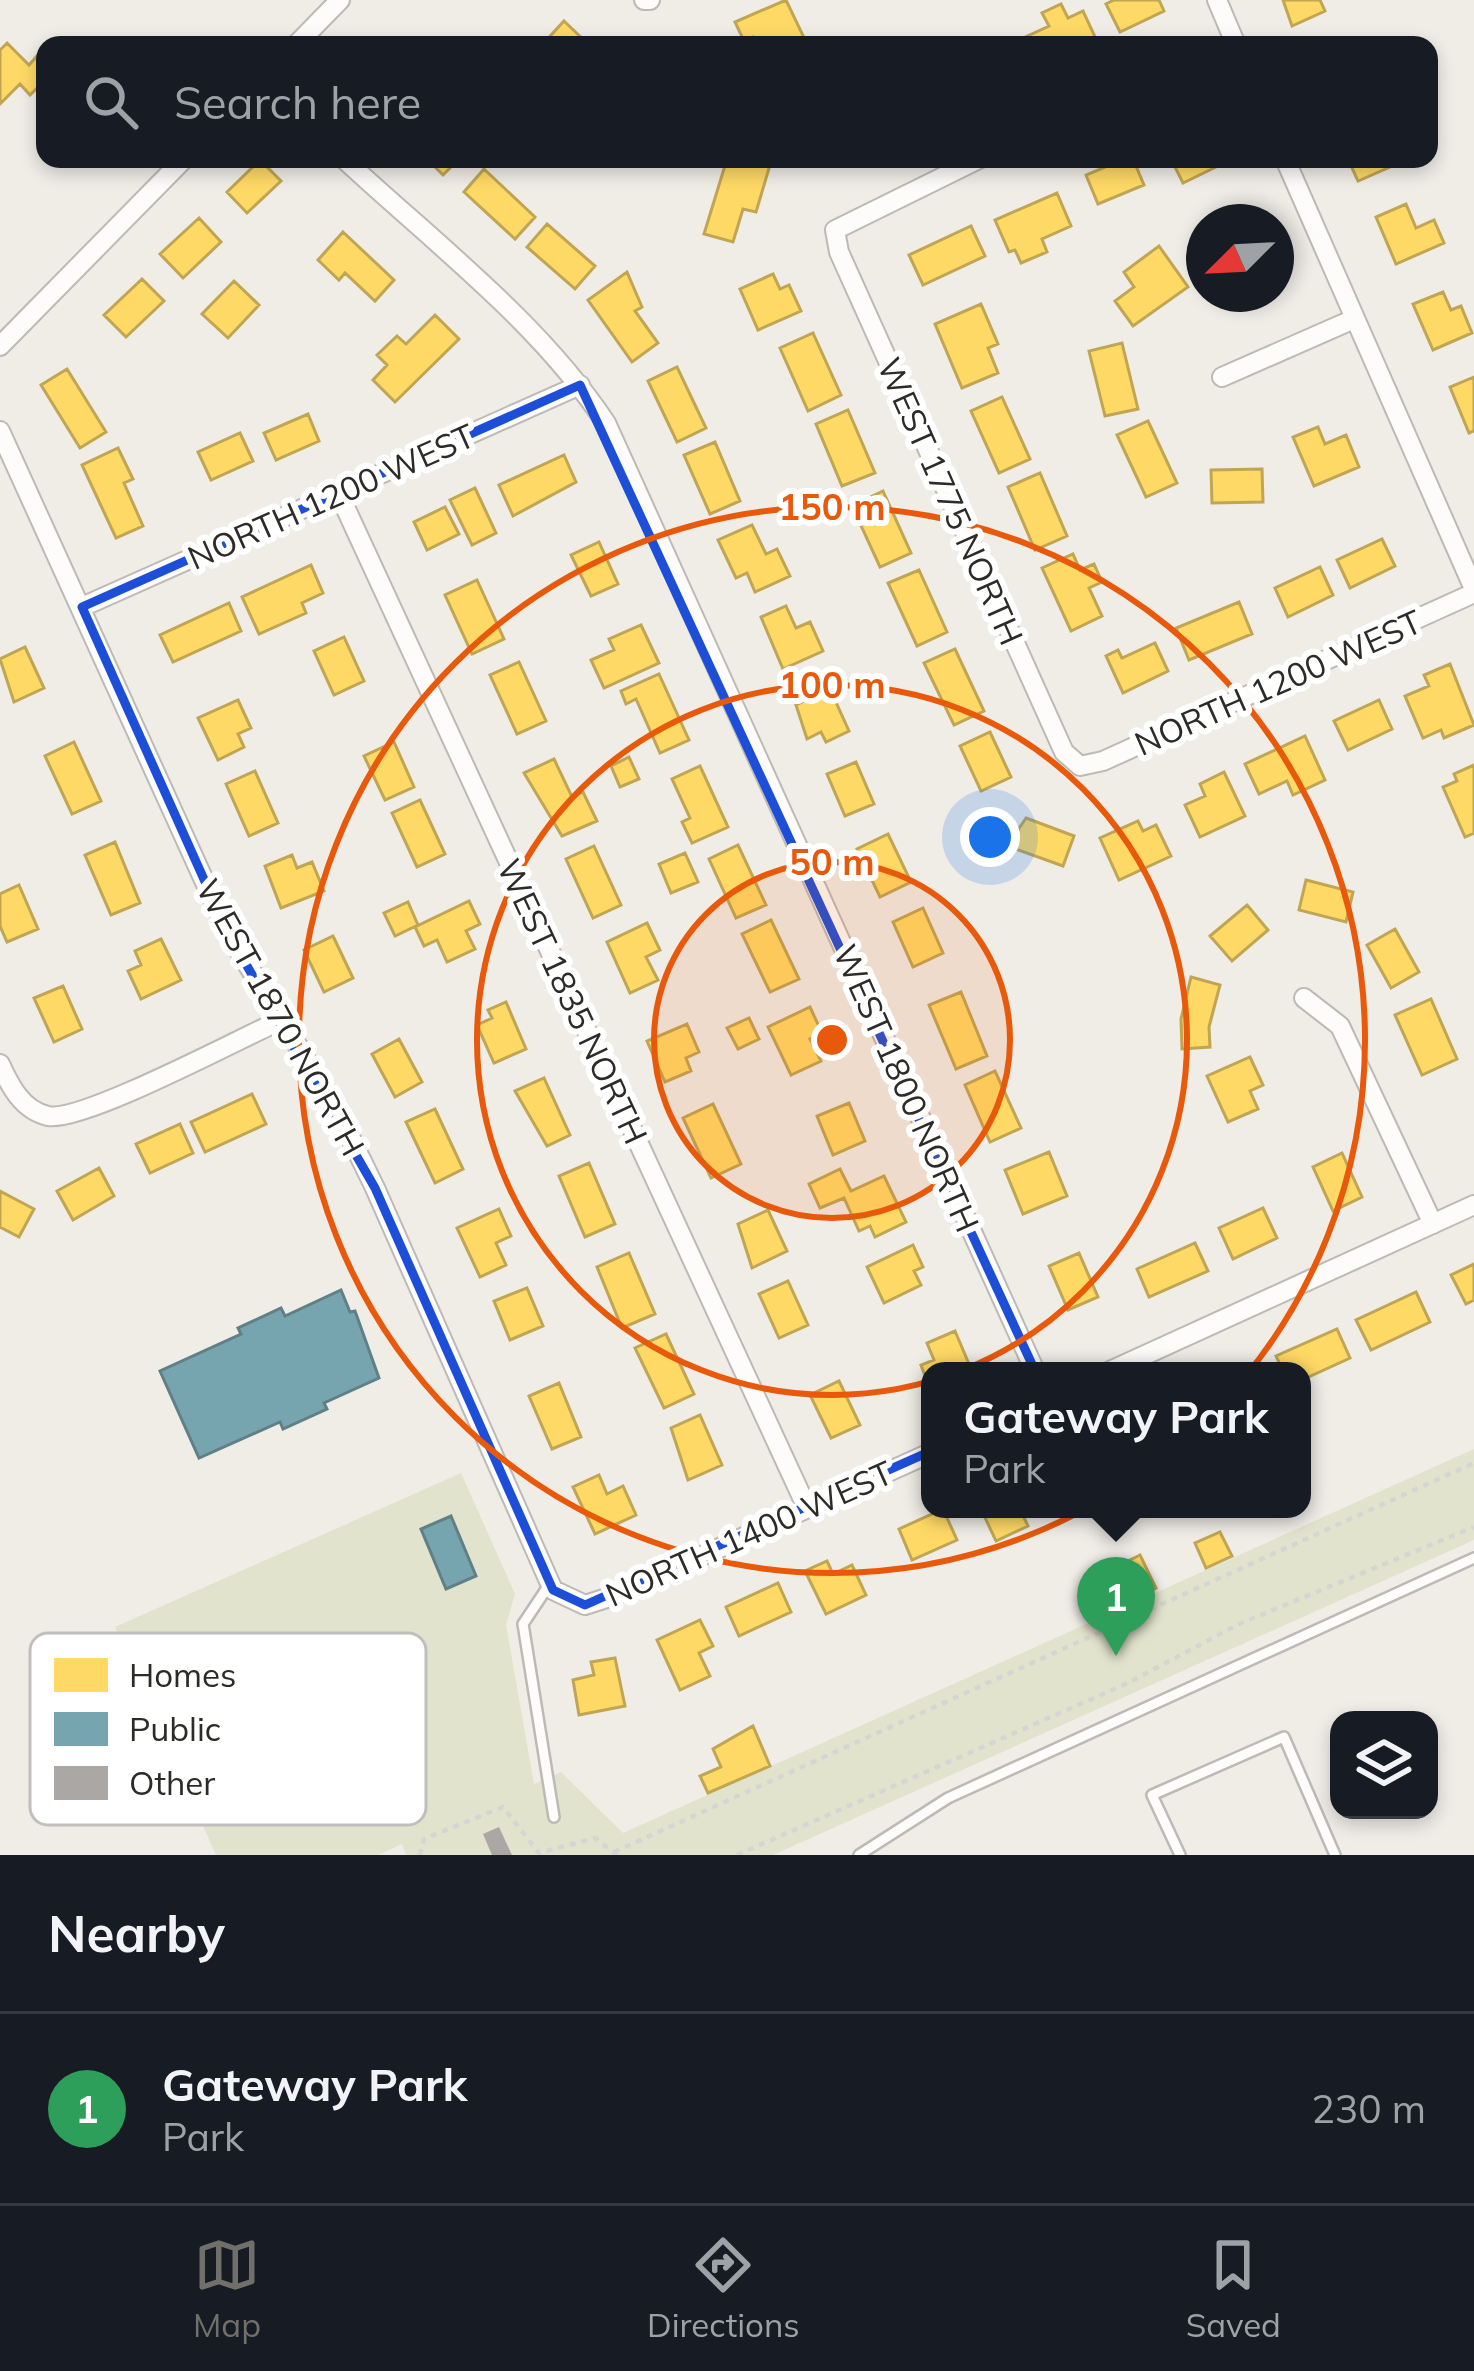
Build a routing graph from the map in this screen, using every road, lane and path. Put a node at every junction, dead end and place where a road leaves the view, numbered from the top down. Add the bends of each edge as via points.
1 (340, 0) edge
2 (1217, 0) edge
3 (305, 36) edge
4 (1231, 36) edge
5 (175, 168) edge
6 (353, 168) edge
7 (961, 168) edge
8 (1290, 168) edge
9 (1354, 319) junction
10 (0, 346) edge
11 (1222, 377) dead end
12 (580, 385) junction
13 (0, 431) edge
14 (339, 494) junction
15 (1474, 591) edge
16 (82, 607) junction
17 (1081, 766) joint
18 (1304, 998) dead end
19 (278, 1022) junction
20 (0, 1064) edge
21 (1474, 1205) edge
22 (1433, 1224) junction
23 (1031, 1362) edge
24 (1130, 1362) edge
25 (921, 1457) edge
26 (1474, 1463) edge
27 (807, 1508) junction
28 (1474, 1527) edge
29 (1474, 1558) edge
30 (550, 1585) junction
31 (566, 1600) joint
32 (554, 1817) dead end
33 (616, 1853) edge
34 (420, 1855) edge
35 (737, 1855) edge
36 (859, 1855) edge
37 (1180, 1855) edge
38 (1335, 1855) edge

1 - 3 street
2 - 4 street
5 - 10 street
6 - 12 street, WEST 1800 NORTH
7 - 17 street, WEST 1775 NORTH via 835,230 1064,752
8 - 9 street
9 - 11 street
9 - 15 street
12 - 14 street, NORTH 1200 WEST
12 - 23 street, WEST 1800 NORTH via 605,423
13 - 16 street, WEST 1870 NORTH
14 - 16 street, NORTH 1200 WEST
14 - 27 street, WEST 1835 NORTH
15 - 17 street, NORTH 1200 WEST
16 - 19 street, WEST 1870 NORTH via 228,933
18 - 22 street via 1340,1026
19 - 20 street via 73,1115 34,1112
19 - 30 street, WEST 1870 NORTH via 336,1108 375,1188
21 - 22 street
22 - 24 street
25 - 27 street, NORTH 1400 WEST
26 - 33 path
27 - 31 street, NORTH 1400 WEST via 613,1596 585,1605
28 - 35 path via 1239,1624 1128,1683
29 - 36 lane via 948,1798
30 - 31 street, WEST 1870 NORTH
30 - 32 lane via 524,1624
33 - 34 path via 590,1838 539,1853 503,1807 424,1839
37 - 38 lane via 1153,1795 1284,1736

